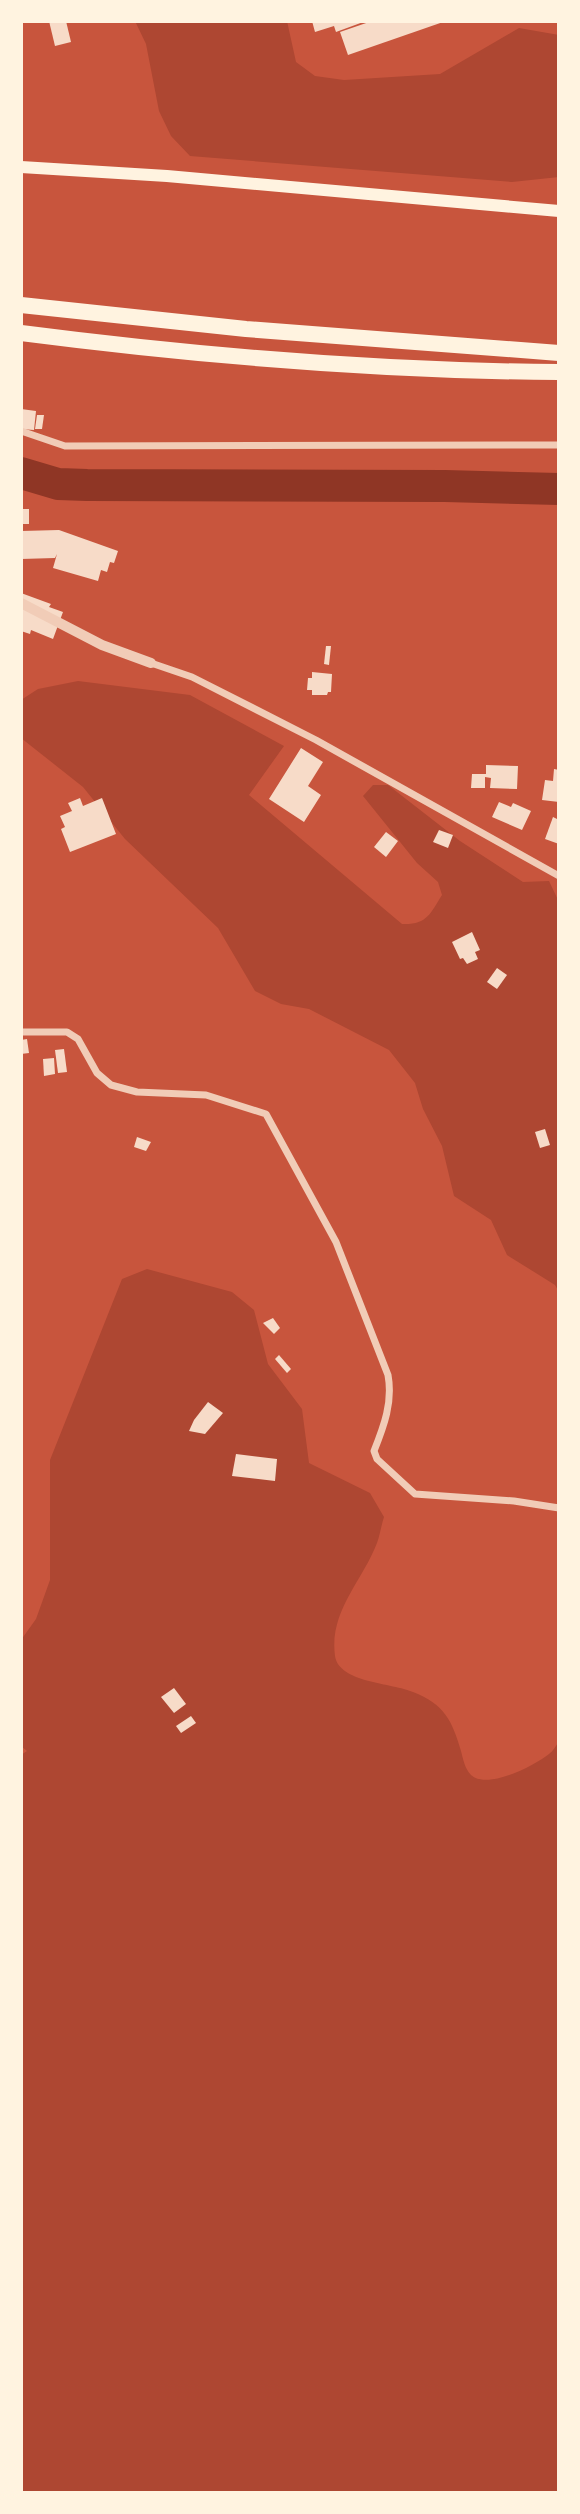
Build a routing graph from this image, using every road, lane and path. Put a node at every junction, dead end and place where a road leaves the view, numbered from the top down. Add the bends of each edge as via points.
1 (21, 167) edge
2 (559, 211) edge
3 (21, 305) edge
4 (21, 333) edge
5 (559, 353) edge
6 (559, 372) edge
7 (21, 432) edge
8 (559, 444) edge
9 (21, 603) edge
10 (151, 663) joint
11 (559, 876) edge
12 (21, 1032) edge
13 (559, 1508) edge

1 - 2 main road
3 - 5 highway via 259,331
4 - 6 highway via 250,358
7 - 8 street via 65,446
9 - 10 street via 102,645
10 - 11 street via 192,677 316,740
12 - 13 street via 67,1032 78,1039 97,1073 111,1085 137,1092 206,1095 266,1114 335,1241 388,1375 391,1391 374,1451 377,1459 415,1494

